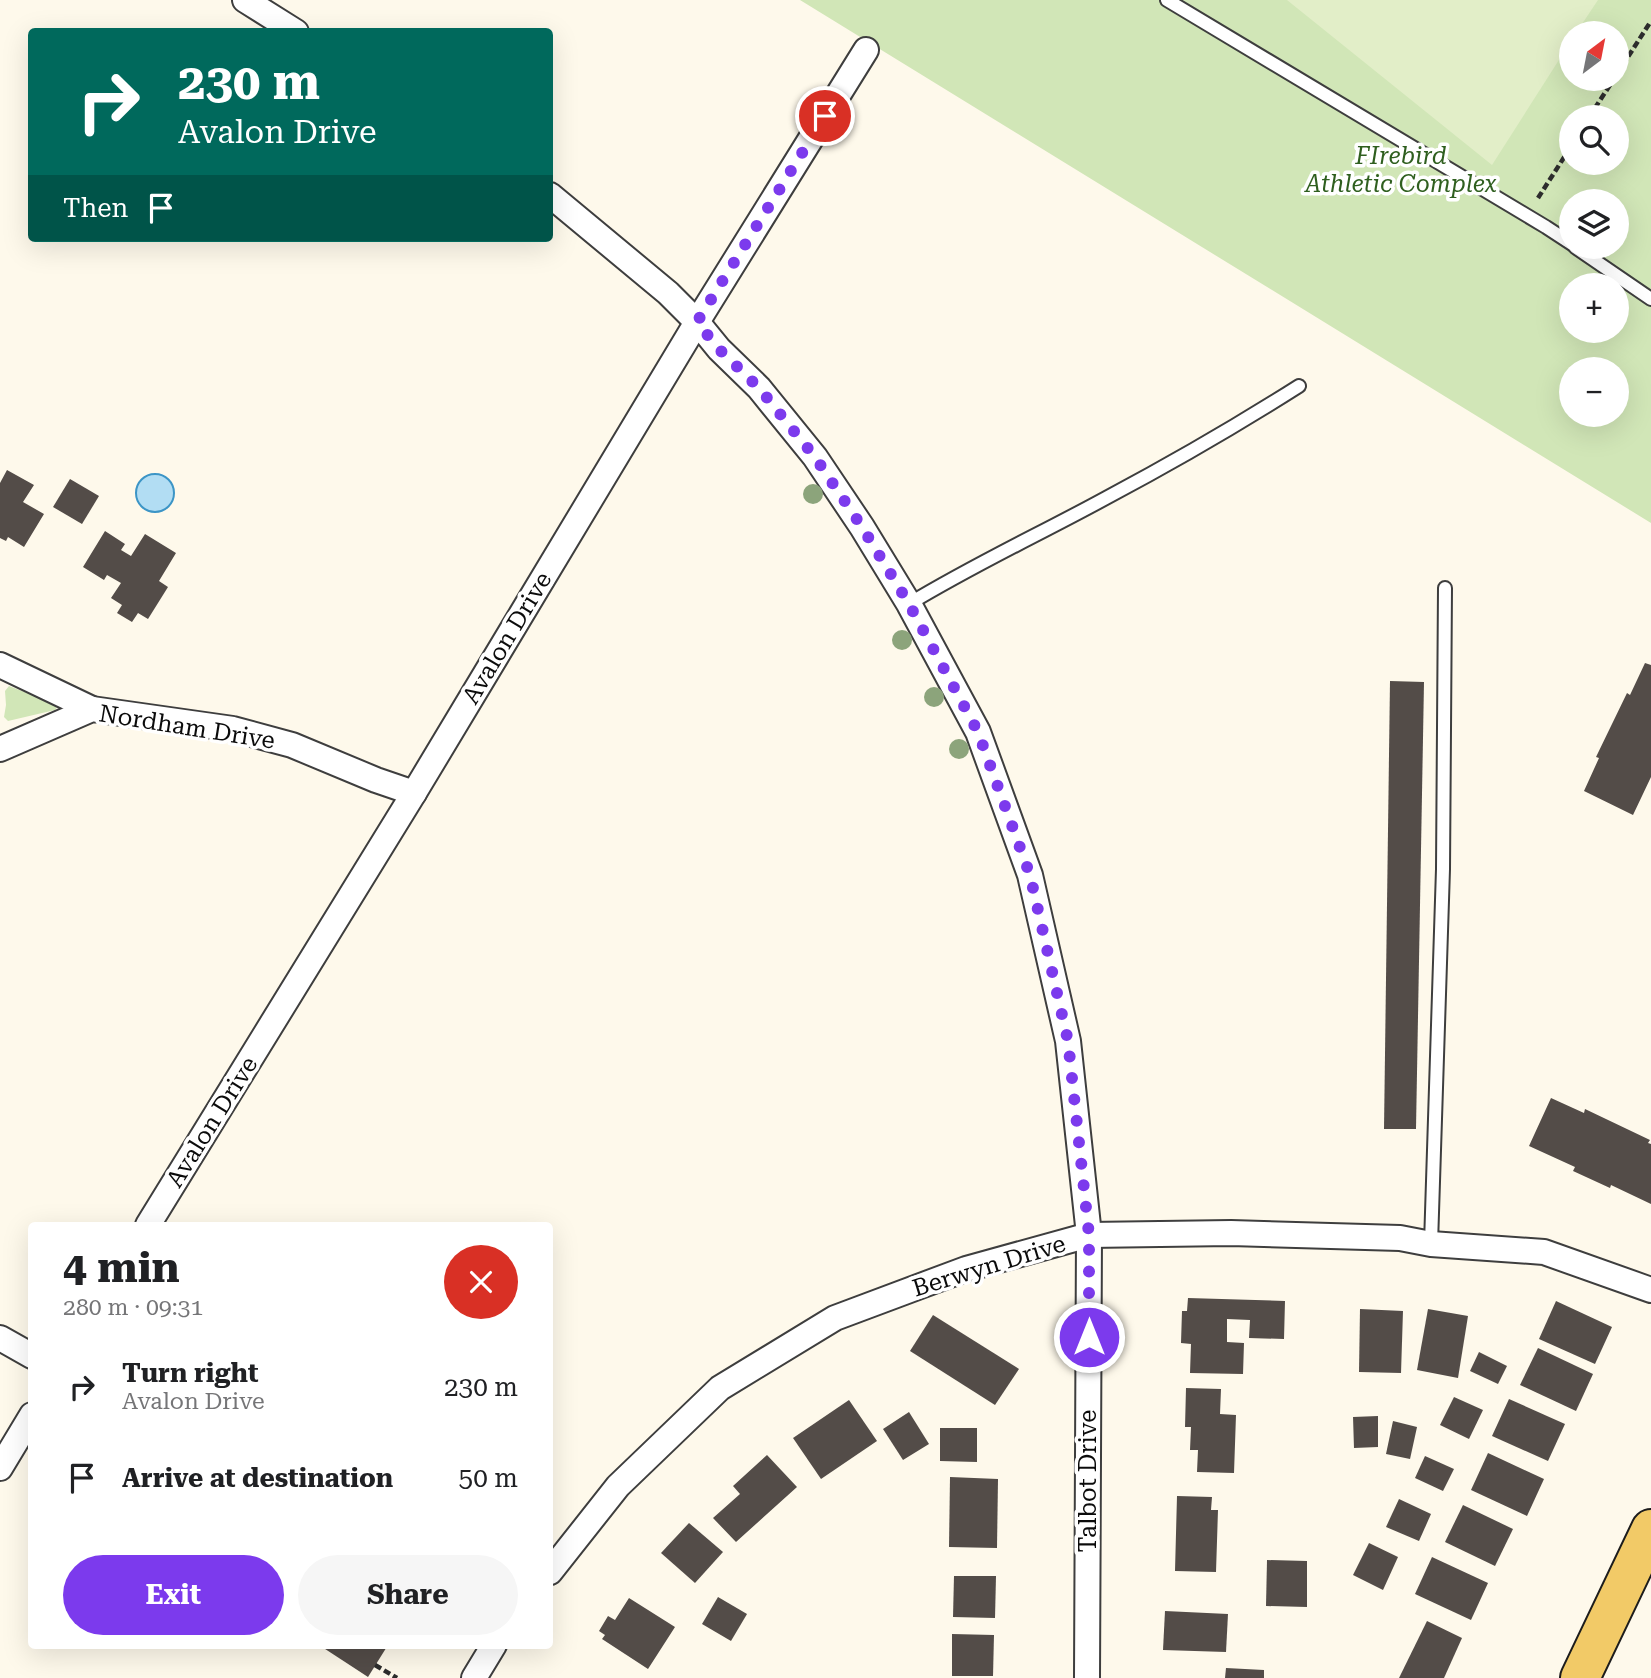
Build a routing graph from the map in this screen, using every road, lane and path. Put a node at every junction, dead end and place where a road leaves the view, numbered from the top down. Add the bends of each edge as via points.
1 (245, 0) edge
2 (1167, 0) edge
3 (1651, 21) edge
4 (290, 28) edge
5 (866, 50) dead end
6 (1629, 55) edge
7 (1559, 165) edge
8 (553, 197) edge
9 (1527, 215) junction
10 (1559, 237) edge
11 (1592, 259) edge
12 (1651, 299) edge
13 (697, 322) junction
14 (1299, 386) dead end
15 (1445, 588) dead end
16 (909, 604) junction
17 (0, 665) edge
18 (92, 709) junction
19 (0, 749) edge
20 (414, 793) junction
21 (150, 1222) edge
22 (1089, 1235) junction
23 (1430, 1244) junction
24 (1651, 1290) edge
25 (0, 1338) edge
26 (28, 1354) edge
27 (28, 1422) edge
28 (0, 1468) edge
29 (1651, 1529) edge
30 (553, 1568) edge
31 (492, 1649) edge
32 (375, 1665) dead end
33 (397, 1678) edge
34 (474, 1678) edge
35 (1087, 1678) edge
36 (1580, 1678) edge

1 - 4 street
2 - 9 lane
3 - 6 path
5 - 13 street, Avalon Drive
7 - 9 path
8 - 13 street, Talbot Drive via 655,281
9 - 10 lane
11 - 12 lane
13 - 16 street, Talbot Drive via 815,457
13 - 20 street, Avalon Drive
14 - 16 lane via 1216,438
15 - 23 lane via 1443,869
16 - 22 street, Talbot Drive via 978,732 1030,875 1068,1041
17 - 18 street
18 - 19 street, Nordham Drive
18 - 20 street, Nordham Drive via 233,729 292,745
20 - 21 street, Avalon Drive
22 - 23 street, Berwyn Drive via 1231,1233 1400,1238
22 - 30 street, Berwyn Drive via 966,1269 835,1318 720,1388 618,1486
22 - 35 street, Talbot Drive
23 - 24 street, Berwyn Drive via 1544,1252
25 - 26 street
27 - 28 street
29 - 36 main road
31 - 34 street
32 - 33 path

